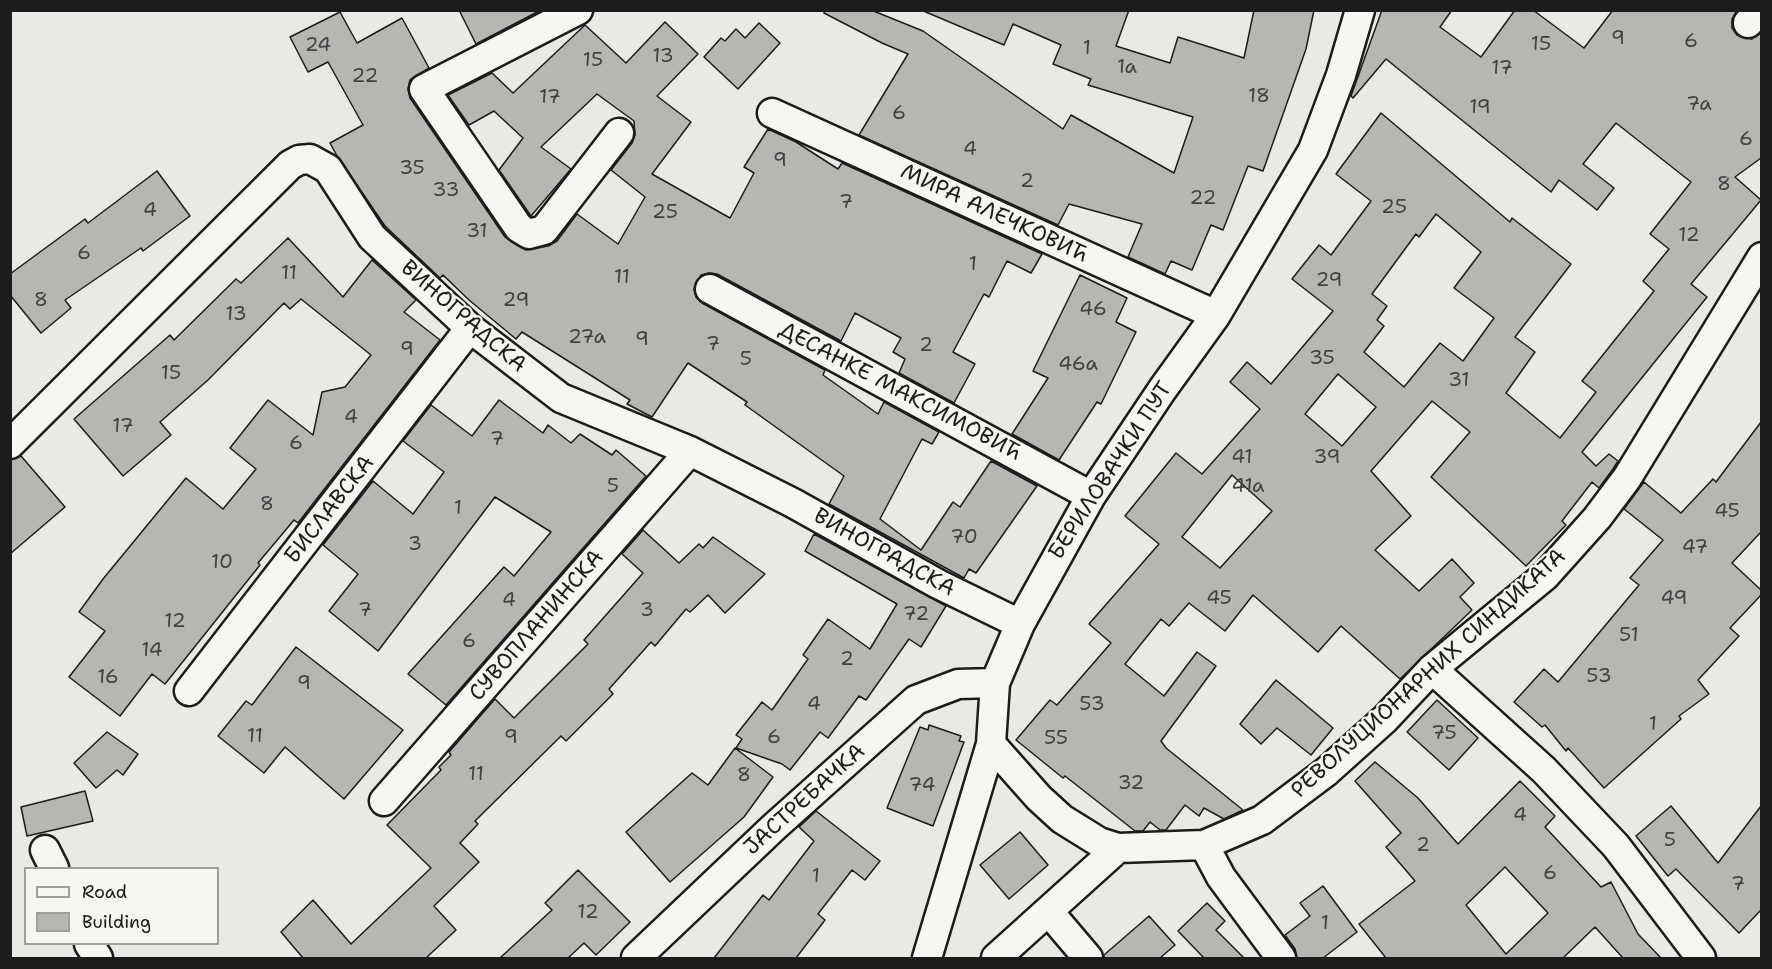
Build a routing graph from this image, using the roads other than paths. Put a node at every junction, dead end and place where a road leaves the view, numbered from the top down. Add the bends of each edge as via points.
1 (578, 10) edge
2 (1360, 10) edge
3 (772, 113) dead end
4 (619, 133) dead end
5 (1761, 257) edge
6 (710, 289) dead end
7 (1216, 315) junction
8 (470, 328) junction
9 (10, 444) edge
10 (690, 451) junction
11 (1091, 496) junction
12 (1020, 624) junction
13 (1432, 669) junction
14 (995, 683) junction
15 (189, 691) dead end
16 (991, 744) junction
17 (384, 801) dead end
18 (1204, 845) junction
19 (1118, 848) junction
20 (1049, 912) junction
21 (90, 945) edge
22 (98, 958) edge
23 (636, 958) edge
24 (927, 958) edge
25 (996, 958) edge
26 (1088, 958) edge
27 (1281, 958) edge
28 (1701, 958) edge

1 - 4 street via 424,89 519,228 529,234 544,230
2 - 7 street, БЕРИЛОВАЧКИ ПУТ via 1313,150
3 - 7 street, МИРА АЛЕЧКОВИЋ
5 - 13 street, РЕВОЛУЦИОНАРНИХ СИНДИКАТА via 1639,459 1597,518 1545,576
6 - 11 street, ДЕСАНКЕ МАКСИМОВИЋ
7 - 11 street, БЕРИЛОВАЧКИ ПУТ
8 - 9 street, ВИНОГРАДСКА via 372,237 328,169 310,159 299,160
8 - 10 street, ВИНОГРАДСКА via 561,398
8 - 15 street, БИСЛАВСКА
10 - 12 street, ВИНОГРАДСКА
10 - 17 street, СУВОПЛАНИНСКА
11 - 12 street, БЕРИЛОВАЧКИ ПУТ
12 - 14 street, БЕРИЛОВАЧКИ ПУТ
13 - 18 street, РЕВОЛУЦИОНАРНИХ СИНДИКАТА via 1385,719 1326,772 1262,820
13 - 28 street via 1544,770 1616,846
14 - 16 street, БЕРИЛОВАЧКИ ПУТ
14 - 23 street, ЈАСТРЕБАЧКА via 958,684 916,700
16 - 19 street, РЕВОЛУЦИОНАРНИХ СИНДИКАТА via 1062,819 1099,842
16 - 24 street, БЕРИЛОВАЧКИ ПУТ
18 - 19 street, РЕВОЛУЦИОНАРНИХ СИНДИКАТА
18 - 27 street via 1221,877
19 - 20 street
20 - 25 street
20 - 26 street
21 - 22 street

